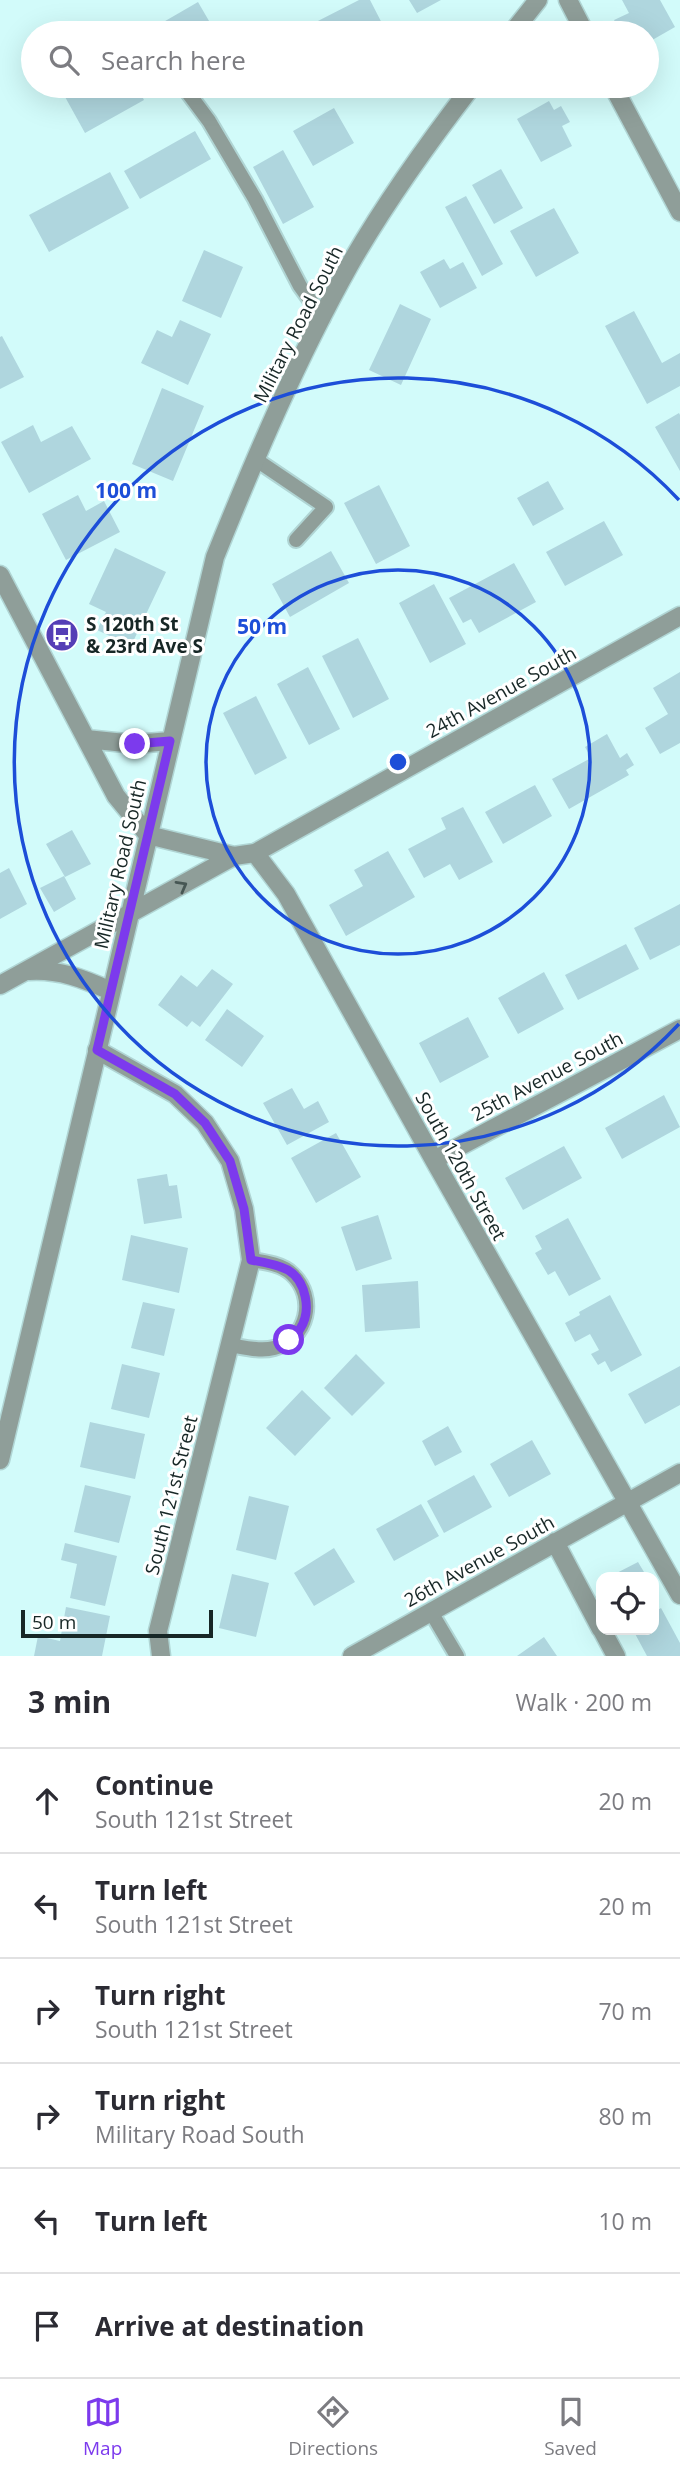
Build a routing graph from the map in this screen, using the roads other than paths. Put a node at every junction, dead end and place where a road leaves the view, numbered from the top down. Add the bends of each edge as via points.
1 (538, 0) edge
2 (568, 0) edge
3 (521, 21) edge
4 (579, 21) edge
5 (192, 98) edge
6 (462, 98) edge
7 (619, 98) edge
8 (680, 212) edge
9 (323, 318) junction
10 (255, 459) junction
11 (296, 540) dead end
12 (0, 575) edge
13 (680, 616) edge
14 (86, 739) junction
15 (170, 741) junction
16 (148, 835) junction
17 (255, 853) junction
18 (234, 856) junction
19 (129, 914) junction
20 (22, 972) junction
21 (0, 985) edge
22 (111, 990) junction
23 (680, 1029) edge
24 (97, 1050) junction
25 (434, 1160) junction
26 (251, 1260) junction
27 (230, 1345) junction
28 (0, 1460) edge
29 (680, 1473) edge
30 (627, 1503) junction
31 (555, 1542) junction
32 (680, 1595) edge
33 (430, 1612) junction
34 (596, 1618) edge
35 (605, 1635) edge
36 (161, 1656) edge
37 (352, 1656) edge
38 (457, 1656) edge
39 (616, 1656) edge

1 - 3 street
2 - 4 street
5 - 9 lane
6 - 9 street, Military Road South via 430,139 349,266
7 - 8 street
9 - 10 street, Military Road South
10 - 11 lane via 326,507
10 - 15 street, Military Road South via 215,556
12 - 14 street
13 - 17 street, 24th Avenue South
14 - 15 street via 135,744
14 - 16 street via 116,796
15 - 16 street, Military Road South
16 - 18 street, 24th Avenue South
16 - 19 street, Military Road South
17 - 18 street, 24th Avenue South
17 - 25 street, South 120th Street via 286,894
19 -> 18 street
19 - 20 street
19 - 22 street, Military Road South
20 - 21 street
20 - 22 street via 50,970
22 - 24 street, Military Road South
23 - 25 street, 25th Avenue South
24 - 26 street, South 121st Street via 175,1094 205,1123 230,1161 244,1209
24 - 28 street, Military Road South
25 - 30 street, South 120th Street
26 - 27 street, South 121st Street
26 - 27 lane via 291,1272 307,1302 305,1318 300,1330 274,1348
27 - 36 street, South 121st Street via 158,1631
29 - 30 street, 26th Avenue South
30 - 31 street, 26th Avenue South
30 - 32 street
31 - 33 street, 26th Avenue South
31 - 34 street
33 - 37 street, 26th Avenue South
33 - 38 lane
35 - 39 street

